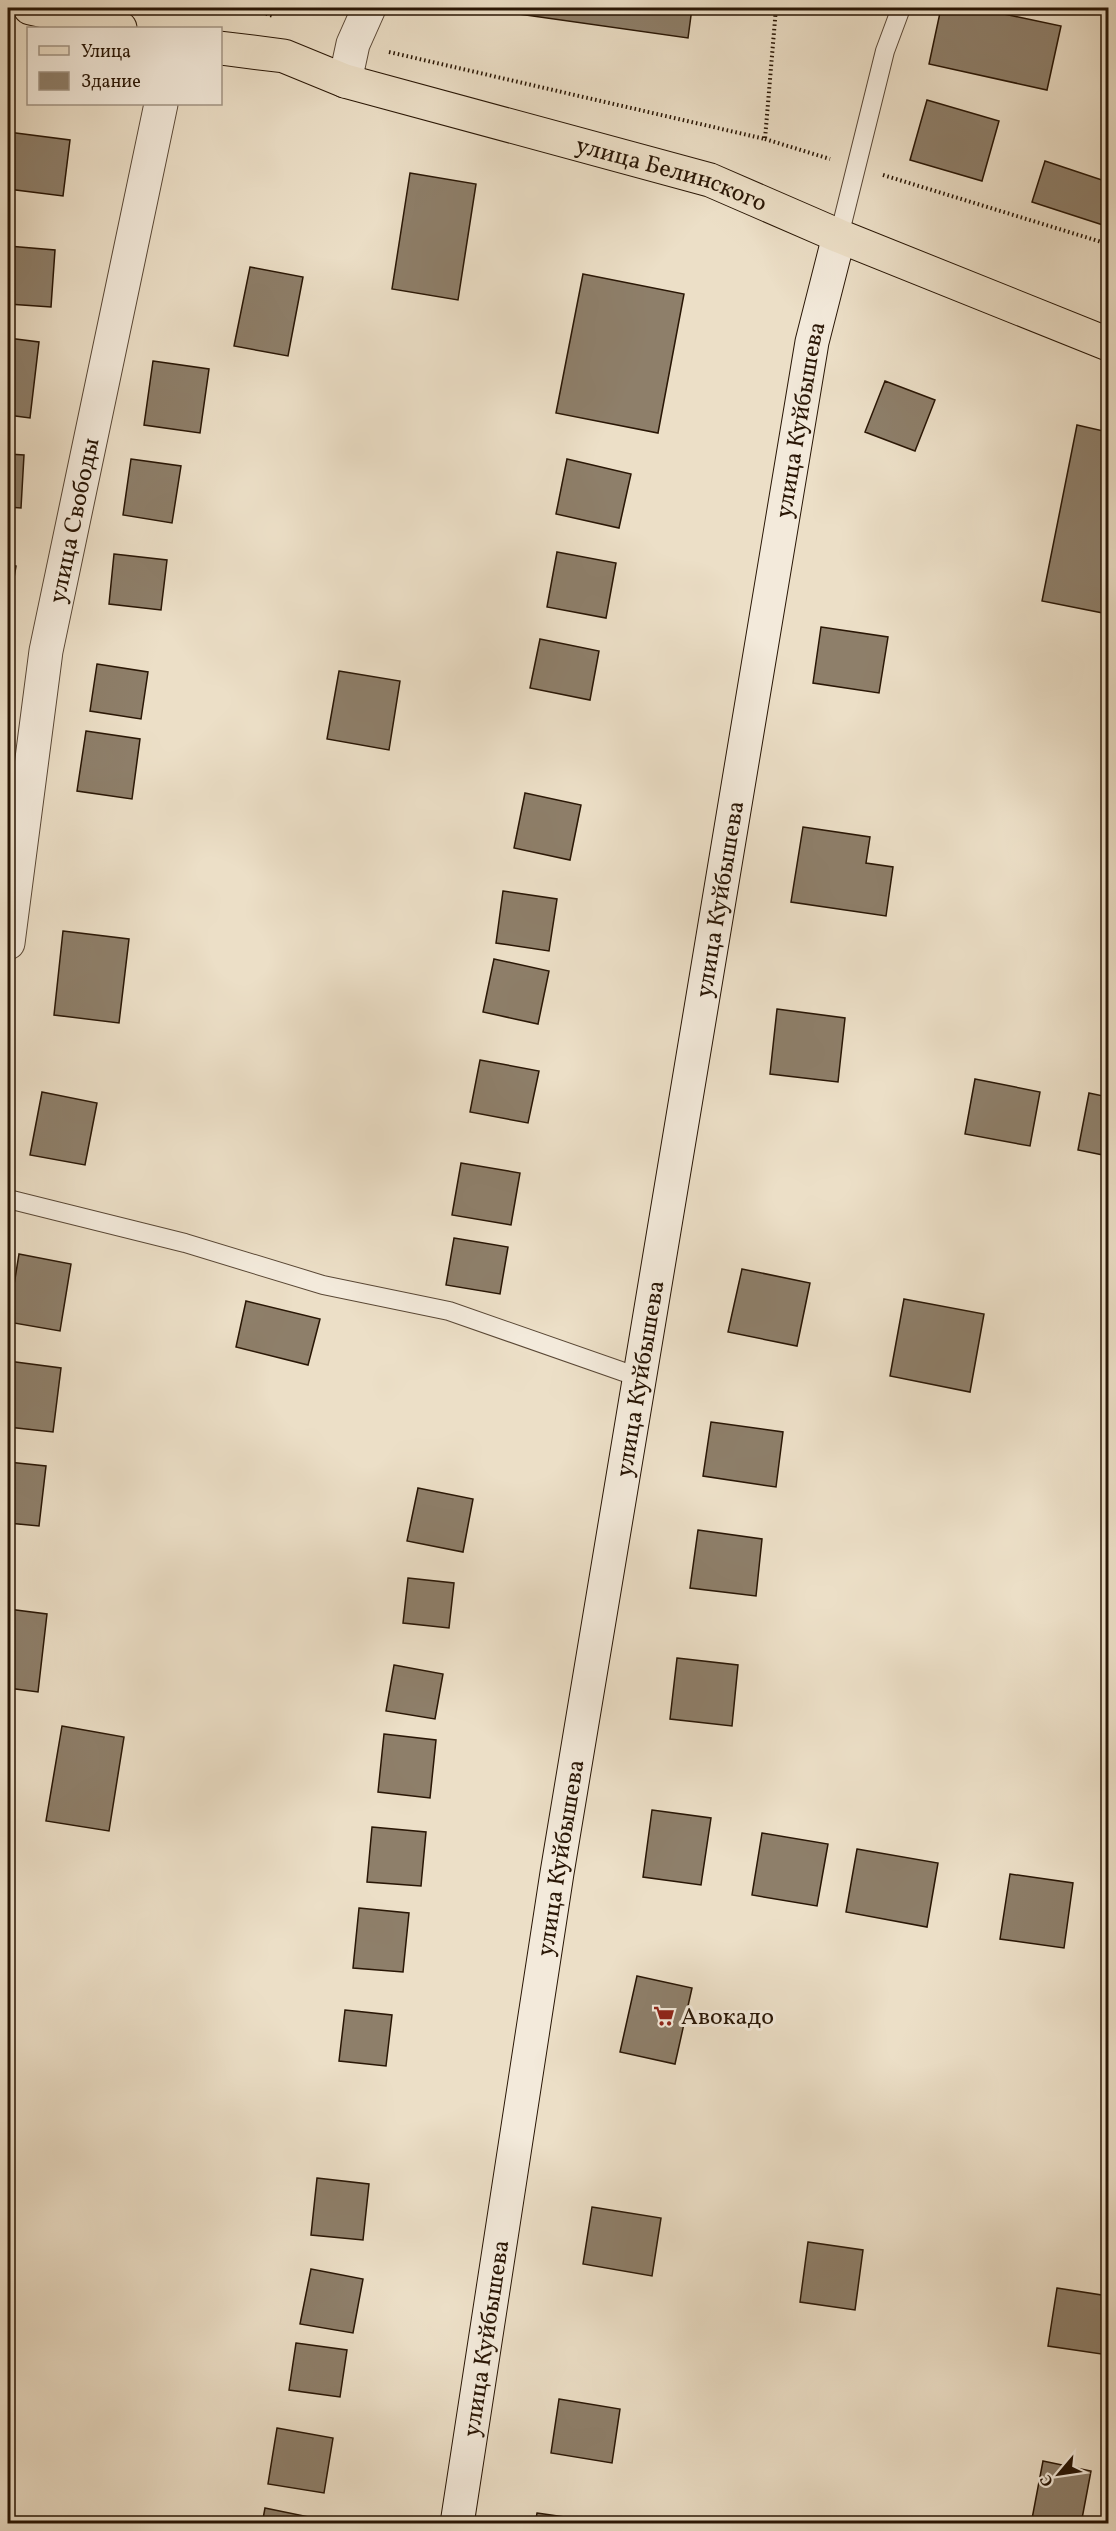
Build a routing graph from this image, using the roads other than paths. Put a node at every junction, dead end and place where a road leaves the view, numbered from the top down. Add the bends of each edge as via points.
1 (30, 8) edge
2 (369, 8) edge
3 (901, 8) edge
4 (116, 27) edge
5 (222, 48) edge
6 (345, 81) junction
7 (162, 105) edge
8 (839, 236) junction
9 (1108, 344) edge
10 (8, 943) edge
11 (8, 1199) edge
12 (641, 1377) junction
13 (457, 2523) edge

1 - 4 main road
2 - 6 main road via 353,44
3 - 8 lane via 885,51
5 - 6 main road, улица Белинского via 284,56
6 - 8 main road, улица Белинского via 710,180
7 - 10 main road, улица Свободы via 46,651
8 - 9 main road, улица Белинского
8 - 12 main road, улица Куйбышева via 812,342
11 - 12 lane via 185,1243 323,1286 449,1311
12 - 13 main road, улица Куйбышева via 556,1873

